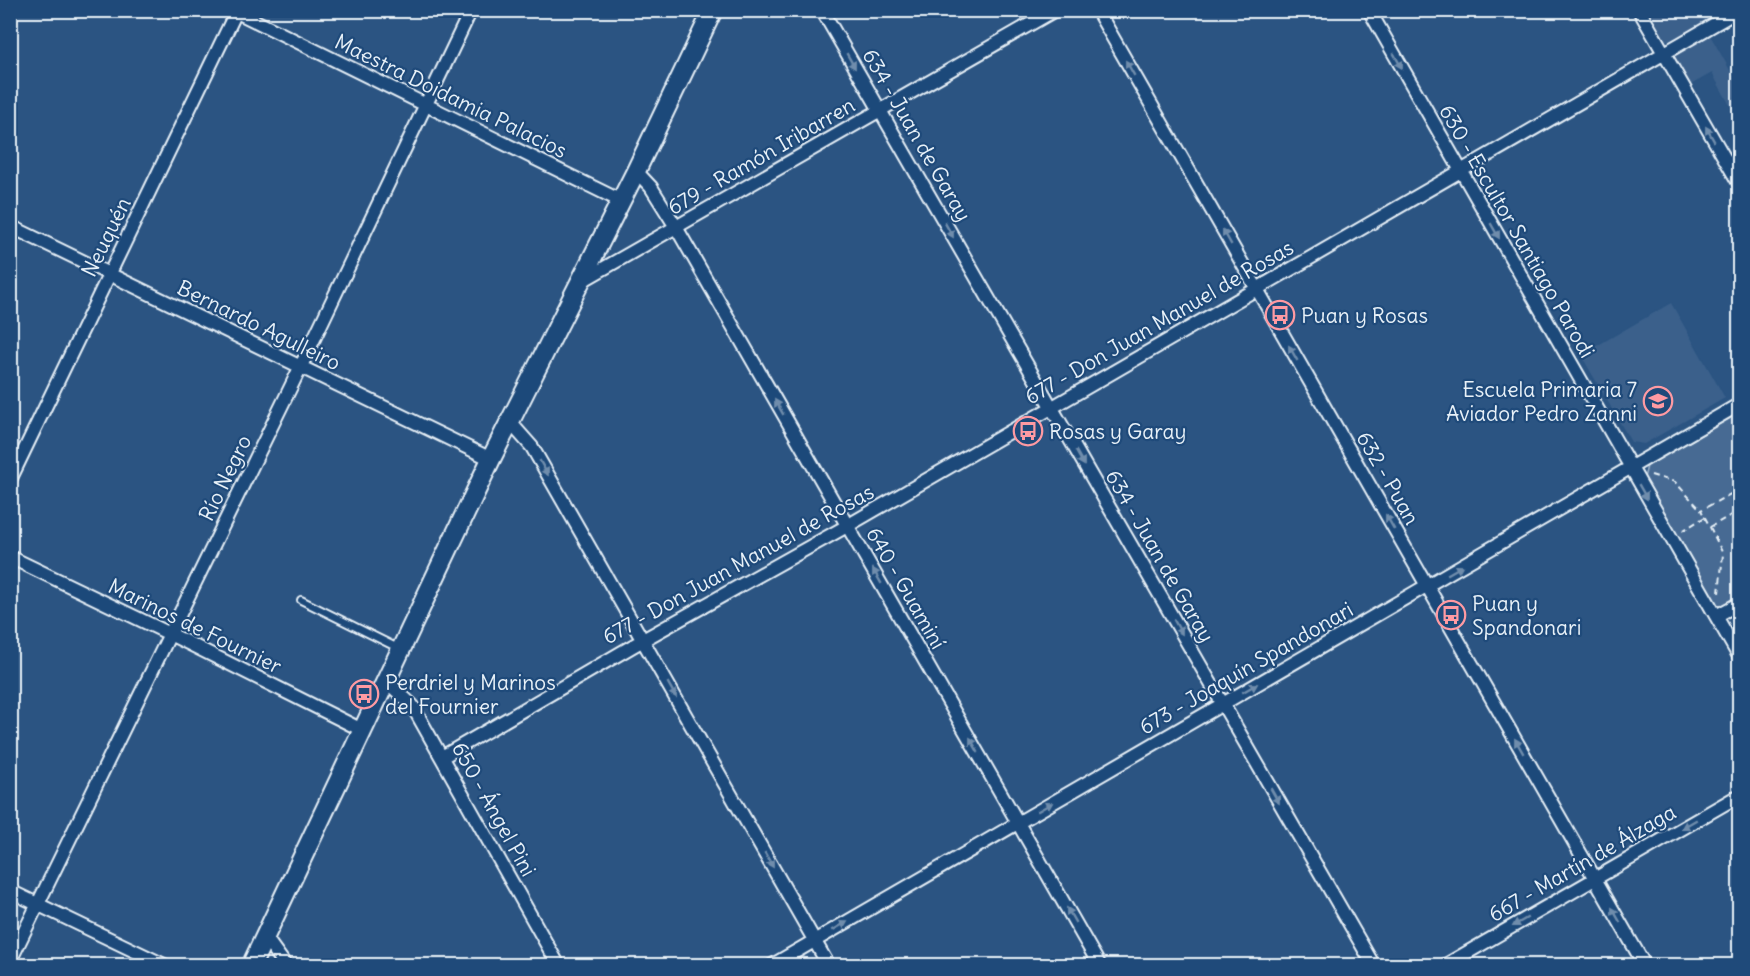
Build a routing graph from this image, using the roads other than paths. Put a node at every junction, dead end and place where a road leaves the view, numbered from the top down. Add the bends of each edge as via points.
1 (471, 10) edge
2 (713, 10) edge
3 (822, 10) edge
4 (1055, 10) edge
5 (1097, 10) edge
6 (1370, 10) edge
7 (1639, 10) edge
8 (1739, 10) edge
9 (235, 11) edge
10 (1663, 53) junction
11 (425, 106) junction
12 (880, 111) junction
13 (636, 171) junction
14 (1460, 171) junction
15 (1740, 185) edge
16 (621, 201) junction
17 (10, 226) edge
18 (676, 227) junction
19 (109, 275) junction
20 (579, 283) junction
21 (1256, 288) junction
22 (301, 366) junction
23 (1740, 404) edge
24 (1051, 407) junction
25 (509, 422) junction
26 (491, 459) junction
27 (1629, 468) junction
28 (10, 480) edge
29 (847, 526) junction
30 (10, 557) edge
31 (1427, 586) junction
32 (301, 600) dead end
33 (1740, 603) edge
34 (1716, 616) junction
35 (170, 634) junction
36 (643, 640) junction
37 (400, 649) junction
38 (1740, 658) edge
39 (385, 680) junction
40 (1222, 704) junction
41 (362, 730) junction
42 (442, 757) junction
43 (1740, 795) edge
44 (1018, 823) junction
45 (1595, 878) junction
46 (10, 891) edge
47 (38, 904) junction
48 (265, 937) junction
49 (815, 940) junction
50 (10, 961) edge
51 (166, 966) edge
52 (251, 966) edge
53 (286, 966) edge
54 (559, 966) edge
55 (771, 966) edge
56 (830, 966) edge
57 (1100, 966) edge
58 (1374, 966) edge
59 (1444, 966) edge
60 (1645, 966) edge

1 - 11 street, Río Negro
2 - 13 main road
3 -> 12 street, 634 - Juan de Garay
4 - 12 street, 679 - Ramón Iribarren
21 -> 5 street, 632 - Puan
6 -> 14 street, 630 - Escultor Santiago Parodi
7 - 10 street
8 - 10 street, 677 - Don Juan Manuel de Rosas
9 - 11 street, Maestra Doidamia Palacios
9 - 19 street, Neuquén
10 - 14 street, 677 - Don Juan Manuel de Rosas
15 -> 10 street
11 - 16 street, Maestra Doidamia Palacios
11 - 22 street, Río Negro
12 - 18 street, 679 - Ramón Iribarren
12 -> 24 street, 634 - Juan de Garay
13 - 16 main road
13 - 18 street, 640 - Guaminí
14 - 21 street, 677 - Don Juan Manuel de Rosas
14 -> 27 street, 630 - Escultor Santiago Parodi
16 - 20 main road
17 - 19 street, Bernardo Agulleiro
18 - 20 street, 679 - Ramón Iribarren
29 -> 18 street, 640 - Guaminí
19 - 22 street, Bernardo Agulleiro
19 - 28 street, Neuquén
20 - 25 main road
21 - 24 street, 677 - Don Juan Manuel de Rosas
31 -> 21 street, 632 - Puan
22 - 26 street, Bernardo Agulleiro
22 - 35 street, Río Negro
23 - 27 street, 673 - Joaquín Spandonari
24 - 29 street, 677 - Don Juan Manuel de Rosas
24 -> 40 street, 634 - Juan de Garay
25 - 26 main road
25 -> 36 street via 532,447
26 - 37 main road
31 -> 27 street, 673 - Joaquín Spandonari
27 -> 34 street, 630 - Escultor Santiago Parodi
29 - 36 street, 677 - Don Juan Manuel de Rosas
44 -> 29 street, 640 - Guaminí
30 - 35 street, Marinos de Fournier
40 -> 31 street, 673 - Joaquín Spandonari
45 -> 31 street, 632 - Puan
32 - 37 lane
33 - 34 street
34 - 38 street, 630 - Escultor Santiago Parodi
35 - 41 street, Marinos de Fournier
35 - 47 street, Río Negro
36 - 42 street, 677 - Don Juan Manuel de Rosas
36 -> 49 street
37 - 39 main road
39 - 41 main road
39 - 42 street, 650 - Ángel Pini via 412,705
44 -> 40 street, 673 - Joaquín Spandonari
40 -> 58 street, 634 - Juan de Garay
41 - 48 main road
42 - 54 street, 650 - Ángel Pini
43 -> 45 street, 667 - Martín de Álzaga
49 -> 44 street, 673 - Joaquín Spandonari
57 -> 44 street, 640 - Guaminí
45 -> 59 street, 667 - Martín de Álzaga
60 -> 45 street, 632 - Puan
46 - 47 street
47 - 50 street, Río Negro
47 - 51 street
48 - 52 main road
48 - 53 street
49 - 55 street, 673 - Joaquín Spandonari
49 - 56 street

